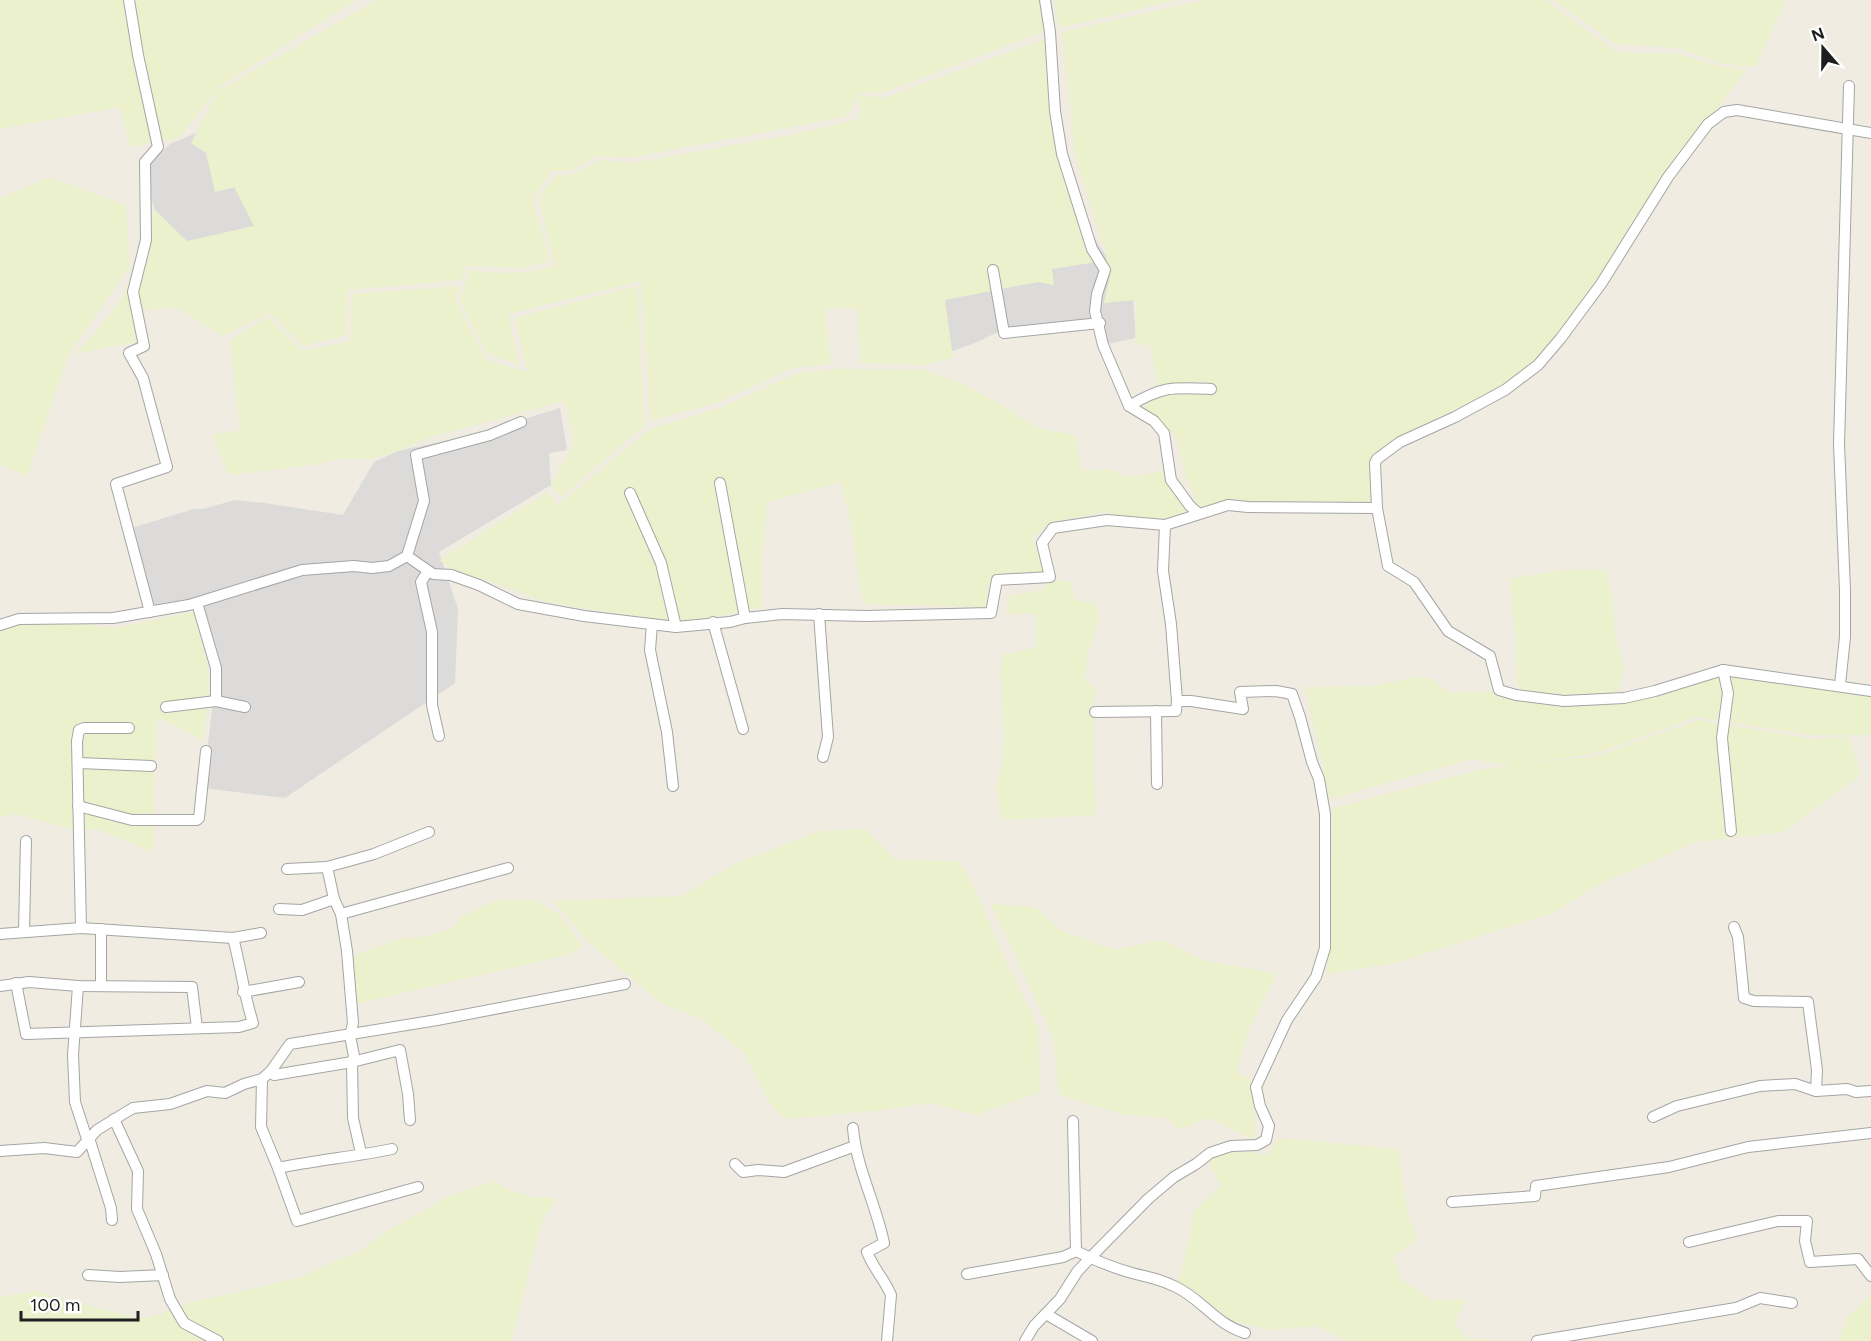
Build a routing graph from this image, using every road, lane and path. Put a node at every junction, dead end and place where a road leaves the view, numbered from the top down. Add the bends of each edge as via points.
1 (129, 0) edge
2 (1045, 0) edge
3 (1850, 86) dead end
4 (1848, 129) junction
5 (1871, 133) edge
6 (993, 270) dead end
7 (1100, 323) junction
8 (1212, 389) dead end
9 (1129, 406) junction
10 (521, 422) dead end
11 (720, 483) dead end
12 (630, 492) dead end
13 (1377, 508) junction
14 (1198, 513) junction
15 (1165, 525) junction
16 (407, 556) junction
17 (428, 571) junction
18 (197, 603) junction
19 (150, 612) junction
20 (819, 614) junction
21 (745, 618) junction
22 (713, 622) junction
23 (652, 624) junction
24 (0, 625) edge
25 (676, 627) junction
26 (1723, 670) junction
27 (1840, 685) junction
28 (1871, 691) edge
29 (1177, 701) junction
30 (216, 702) junction
31 (166, 707) dead end
32 (245, 707) dead end
33 (1156, 711) junction
34 (1095, 712) dead end
35 (129, 728) dead end
36 (743, 729) dead end
37 (439, 736) dead end
38 (206, 751) dead end
39 (824, 757) dead end
40 (79, 763) junction
41 (151, 766) dead end
42 (1157, 784) dead end
43 (673, 786) dead end
44 (78, 806) junction
45 (1731, 831) dead end
46 (429, 832) dead end
47 (26, 841) dead end
48 (327, 867) junction
49 (508, 868) dead end
50 (287, 869) dead end
51 (334, 899) junction
52 (279, 909) dead end
53 (341, 914) junction
54 (81, 927) junction
55 (1734, 927) dead end
56 (101, 928) junction
57 (24, 931) junction
58 (261, 933) dead end
59 (0, 934) edge
60 (234, 938) junction
61 (16, 982) junction
62 (299, 982) dead end
63 (625, 984) dead end
64 (0, 986) edge
65 (78, 986) junction
66 (101, 986) junction
67 (243, 992) junction
68 (196, 1028) junction
69 (351, 1033) junction
70 (75, 1034) junction
71 (352, 1062) junction
72 (271, 1071) junction
73 (262, 1079) junction
74 (1816, 1091) junction
75 (1871, 1091) edge
76 (1653, 1117) dead end
77 (114, 1119) junction
78 (410, 1120) dead end
79 (1073, 1120) dead end
80 (853, 1128) dead end
81 (1871, 1133) edge
82 (88, 1139) junction
83 (855, 1146) junction
84 (392, 1149) dead end
85 (0, 1151) edge
86 (361, 1153) junction
87 (735, 1164) dead end
88 (278, 1168) junction
89 (418, 1187) dead end
90 (1452, 1202) dead end
91 (112, 1220) dead end
92 (1689, 1242) dead end
93 (1077, 1251) junction
94 (1090, 1258) junction
95 (967, 1274) dead end
96 (88, 1275) dead end
97 (163, 1275) junction
98 (1871, 1276) edge
99 (1792, 1303) dead end
100 (1046, 1314) junction
101 (1245, 1332) dead end
102 (218, 1341) edge
103 (887, 1341) edge
104 (1024, 1341) edge
105 (1092, 1341) edge
106 (1537, 1341) edge

1 - 19 street via 158,147 145,162 146,240 133,292 144,346 129,353 143,378 167,467 116,484
2 - 7 street via 1062,154 1092,249 1105,270 1095,311
3 - 4 street
4 - 5 street
4 - 13 street via 1737,110 1724,112 1708,124 1668,177 1601,284 1538,366 1505,390 1400,442 1377,459
4 - 27 street via 1839,432 1845,590
6 - 7 street via 1004,333
7 - 9 street via 1103,345
8 - 9 street via 1152,392
9 - 14 street via 1161,428 1171,480
10 - 16 street via 490,435 416,455 424,501
11 - 21 street
12 - 25 street via 661,563
13 - 14 street via 1228,505
13 - 26 street via 1388,566 1414,582 1448,631 1490,656 1499,690 1564,701 1624,698
14 - 15 street
15 - 20 street via 1107,520 1053,528 1042,543 1050,577 997,580 991,613
15 - 29 street via 1163,571
16 - 17 street
16 - 18 street via 389,566 302,570
17 - 23 street via 479,585 518,604
17 - 37 street via 421,582 432,632 432,705
18 - 19 street
18 - 30 street via 216,668
19 - 24 street via 113,618 19,619
20 - 21 street
20 - 39 street via 828,736
21 - 22 street
22 - 25 street
22 - 36 street
23 - 25 street
23 - 43 street via 650,650 667,732
26 - 27 street
26 - 45 street via 1728,693 1722,738
27 - 28 street
29 - 33 street via 1176,711
29 - 94 street via 1243,709 1240,692 1292,694 1319,779 1325,814 1325,948 1316,977 1287,1020 1256,1087 1269,1126 1266,1140 1210,1153 1174,1177
30 - 31 street
30 - 32 street
33 - 34 street
33 - 42 street
35 - 40 street via 79,730
38 - 44 street via 197,820 132,820
40 - 41 street
40 - 44 street
44 - 54 street
46 - 48 street
47 - 57 street
48 - 50 street
48 - 51 street
49 - 53 street
51 - 52 street via 302,910
51 - 53 street
53 - 69 street
54 - 56 street
54 - 57 street
55 - 74 street via 1744,998 1804,1001 1810,1005
56 - 60 street
56 - 66 street
57 - 59 street
58 - 60 street
60 - 67 street
61 - 64 street
61 - 65 street
61 - 70 street via 26,1034
62 - 67 street
63 - 69 street
65 - 66 street
65 - 70 street
66 - 68 street via 192,987
67 - 68 street via 253,1023
68 - 70 street
69 - 71 street
69 - 72 street via 291,1044
70 - 82 street via 75,1102
71 - 72 street via 274,1076
71 - 78 street via 400,1050
71 - 86 street via 353,1118
72 - 73 street
73 - 77 street via 225,1094 207,1091 170,1104 133,1108
73 - 88 street via 261,1127
74 - 75 street
74 - 76 street via 1795,1084 1761,1086 1677,1106
77 - 82 street
77 - 97 street via 138,1171 137,1209
79 - 93 street
80 - 83 street
81 - 90 street via 1748,1146 1669,1167 1536,1185 1535,1196
82 - 85 street via 77,1152 44,1148
82 - 91 street
83 - 87 street via 784,1172 743,1172
83 - 103 street via 884,1243 867,1252 891,1295
84 - 86 street
86 - 88 street
88 - 89 street via 297,1221
92 - 98 street via 1778,1221 1807,1221 1805,1241 1810,1262 1858,1259
93 - 94 street
93 - 95 street via 1063,1257
94 - 100 street
94 - 101 street via 1159,1278 1184,1291 1230,1328
96 - 97 street
97 - 102 street via 170,1299 184,1323
99 - 106 street via 1760,1298 1736,1308
100 - 104 street
100 - 105 street

